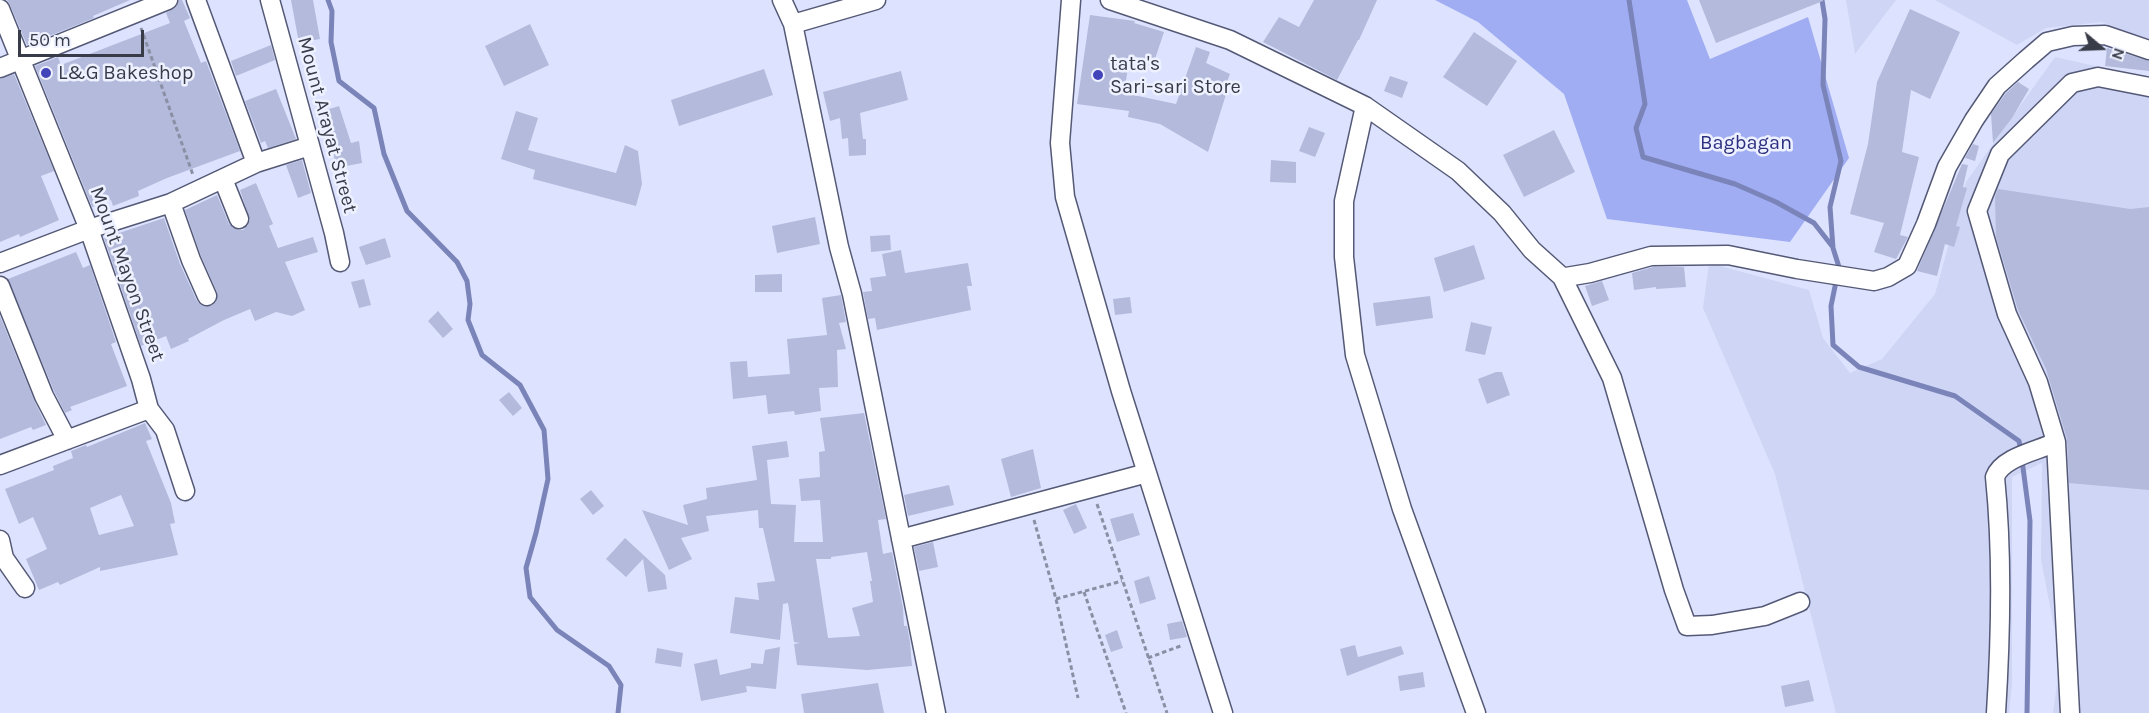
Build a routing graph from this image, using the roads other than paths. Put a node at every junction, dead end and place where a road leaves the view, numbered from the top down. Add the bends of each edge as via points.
1 (168, 0) edge
2 (196, 0) edge
3 (270, 0) edge
4 (782, 0) edge
5 (876, 0) edge
6 (1071, 0) edge
7 (1110, 0) edge
8 (0, 9) edge
9 (793, 24) junction
10 (2149, 50) edge
11 (20, 60) junction
12 (0, 68) edge
13 (2149, 87) edge
14 (1365, 106) junction
15 (310, 146) junction
16 (256, 163) junction
17 (223, 179) junction
18 (171, 203) junction
19 (239, 219) dead end
20 (89, 229) junction
21 (340, 262) dead end
22 (0, 263) edge
23 (1562, 277) junction
24 (0, 286) edge
25 (207, 296) dead end
26 (148, 409) junction
27 (67, 440) junction
28 (2050, 445) junction
29 (0, 465) edge
30 (1147, 473) junction
31 (185, 491) dead end
32 (901, 539) junction
33 (0, 540) edge
34 (25, 588) dead end
35 (1800, 602) dead end
36 (936, 713) edge
37 (1223, 713) edge
38 (1476, 713) edge
39 (1996, 713) edge
40 (2070, 713) edge

1 - 11 street
2 - 16 street
3 - 15 street, Mount Arayat Street
4 - 9 street
5 - 9 street
6 - 30 street via 1060,143 1065,197
7 - 14 street via 1230,40
8 - 11 street, Mount Mayon Street
9 - 32 street
10 - 23 street via 2105,35 2047,42 1997,86 1947,167 1907,266 1888,277 1874,281 1728,255 1651,256
11 - 12 street
11 - 20 street, Mount Mayon Street
13 - 28 street via 2098,77 2072,83 2000,154 1977,212 2007,314 2038,382
14 - 23 street via 1458,171
14 - 38 street via 1344,201 1344,257 1355,355 1402,509
15 - 16 street
15 - 21 street, Mount Arayat Street
16 - 17 street
17 - 18 street
17 - 19 street
18 - 20 street
18 - 25 street
20 - 22 street
20 - 26 street, Mount Mayon Street
23 - 35 street via 1612,378 1687,626 1765,616
24 - 27 street via 44,396
26 - 27 street
26 - 31 street via 165,429
27 - 29 street
28 - 39 street via 2011,460 1999,468 1995,477 2000,540
28 - 40 street
30 - 32 street
30 - 37 street
32 - 36 street
33 - 34 street via 4,558

